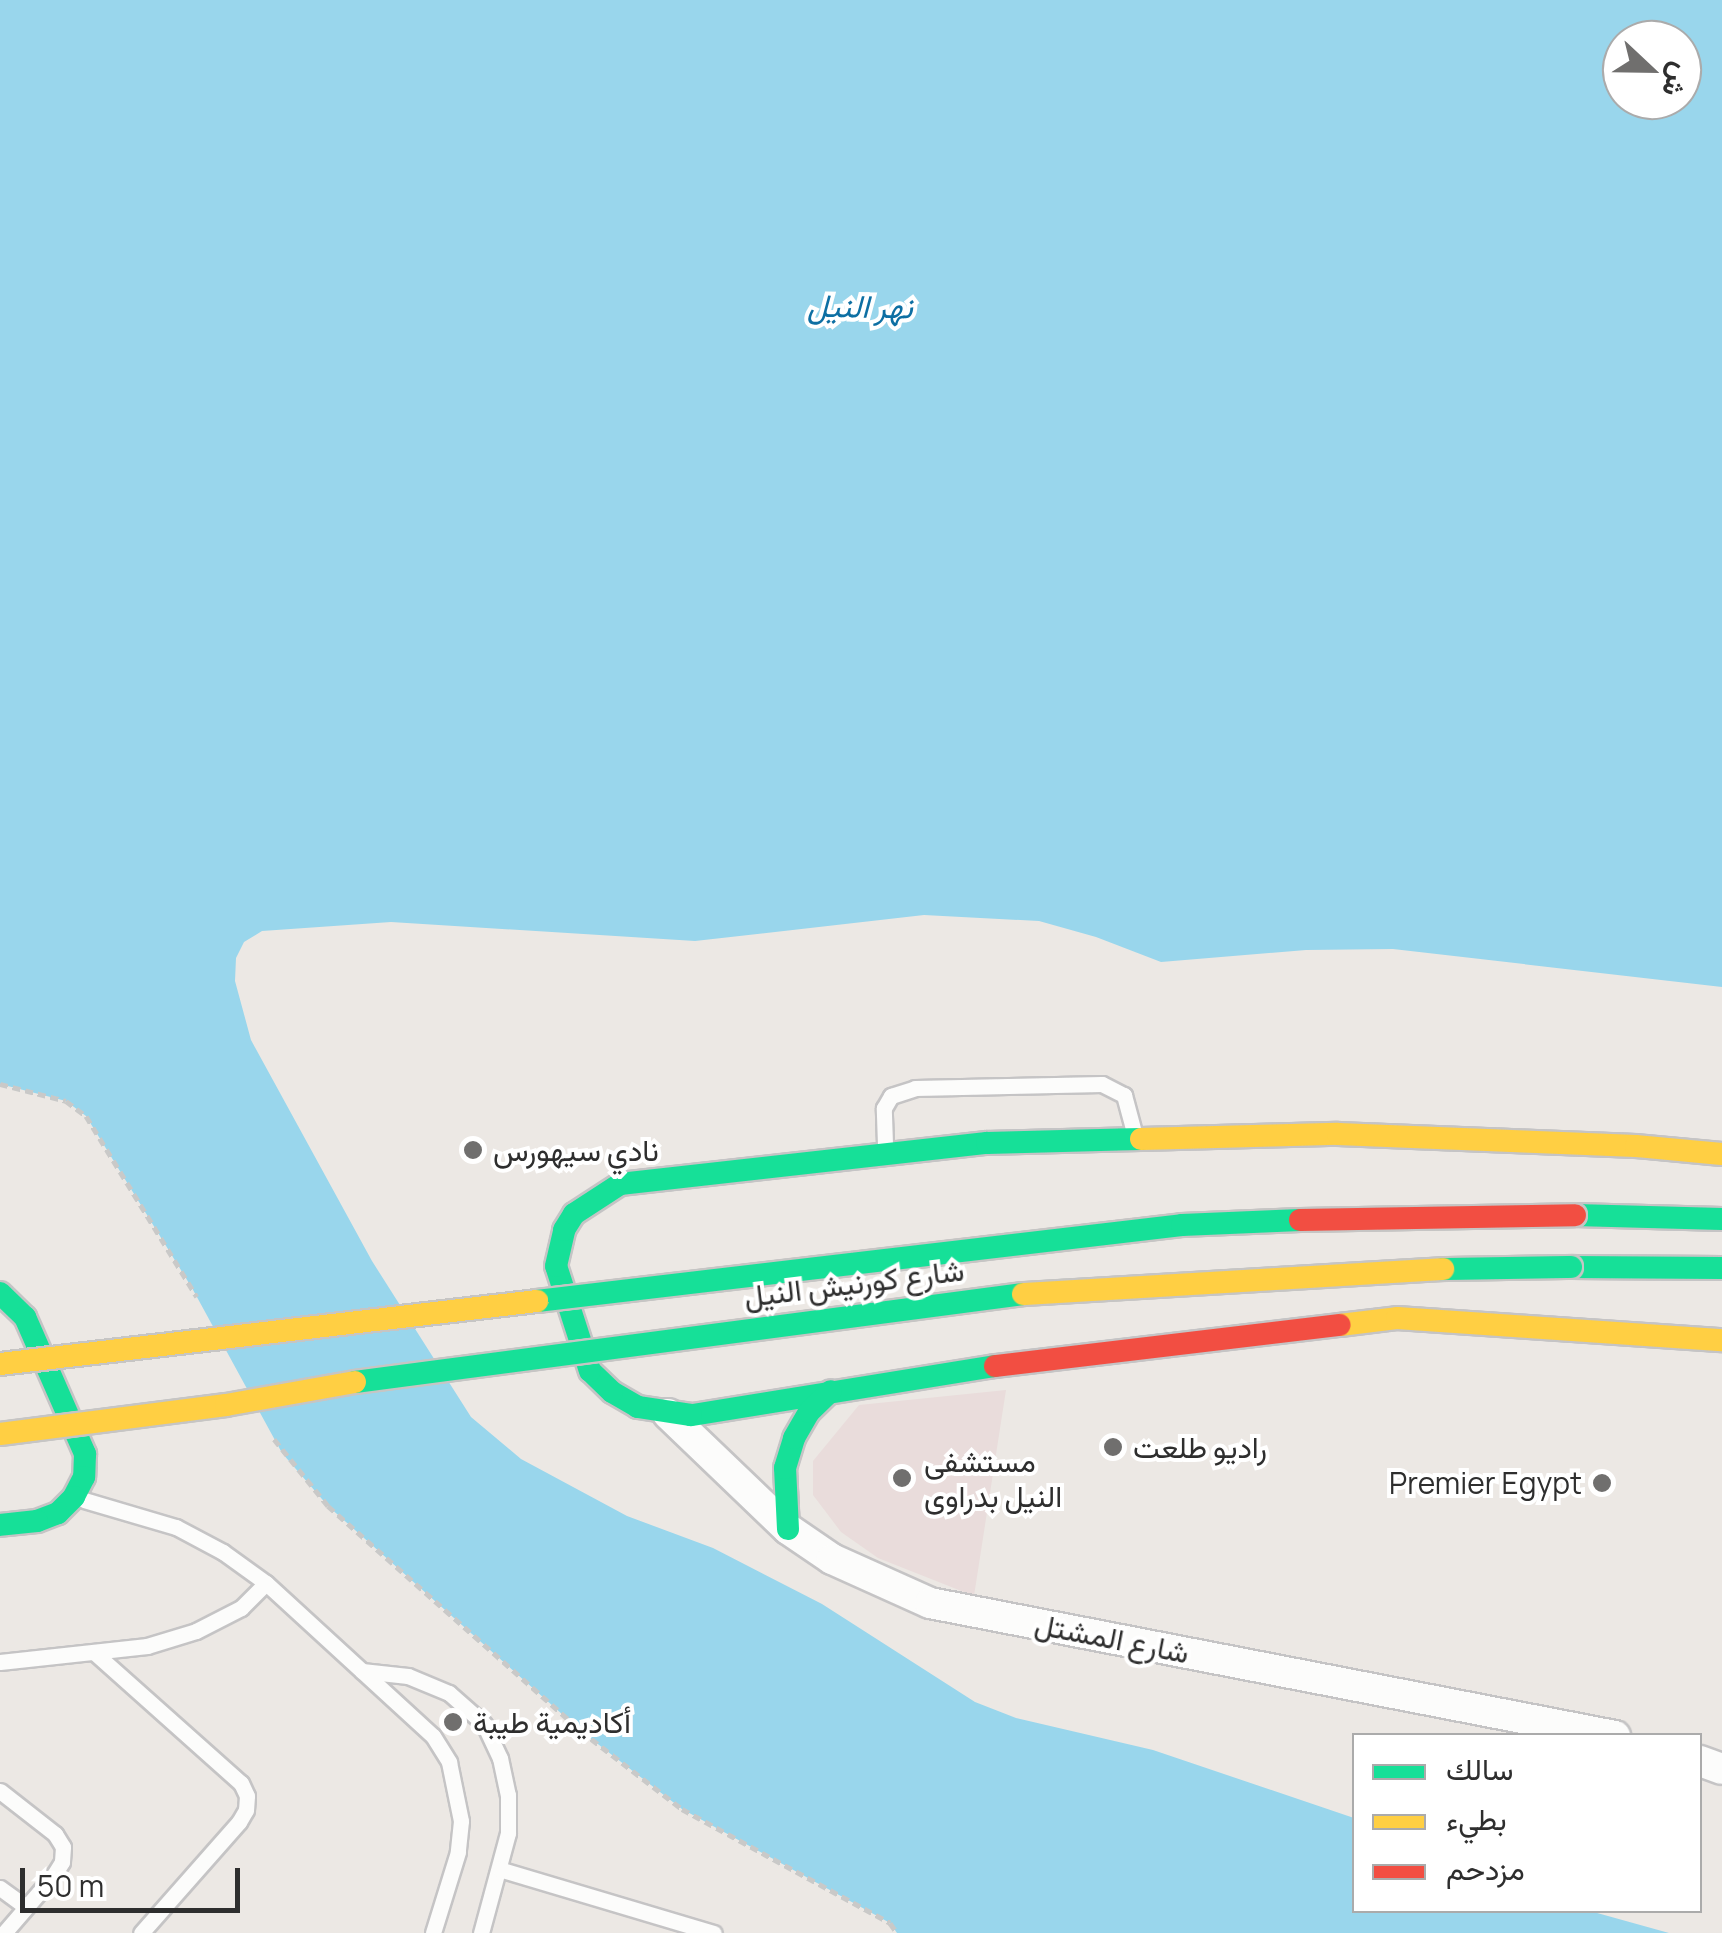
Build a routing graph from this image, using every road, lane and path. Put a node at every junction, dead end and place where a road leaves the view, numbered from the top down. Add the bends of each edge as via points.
1 (0, 1084) edge
2 (1135, 1138) junction
3 (886, 1154) junction
4 (1722, 1154) edge
5 (1722, 1219) edge
6 (1722, 1268) edge
7 (0, 1293) edge
8 (201, 1304) dead end
9 (1722, 1340) edge
10 (0, 1364) edge
11 (831, 1391) junction
12 (668, 1414) junction
13 (0, 1434) edge
14 (273, 1436) dead end
15 (74, 1498) junction
16 (0, 1524) edge
17 (788, 1528) junction
18 (266, 1582) junction
19 (96, 1654) junction
20 (0, 1662) edge
21 (362, 1671) junction
22 (1600, 1733) edge
23 (0, 1791) edge
24 (499, 1870) junction
25 (0, 1888) edge
26 (26, 1907) junction
27 (690, 1930) edge
28 (4, 1933) edge
29 (142, 1933) edge
30 (433, 1933) edge
31 (481, 1933) edge
32 (714, 1933) edge
33 (898, 1933) edge

1 - 8 path via 66,1101 86,1116
2 - 3 highway via 987,1142
2 - 3 lane via 1124,1095 1102,1084 915,1088 891,1096 884,1108
2 - 4 highway via 1338,1134
3 - 12 highway via 620,1184 574,1214 556,1266 590,1371 638,1407
5 - 10 highway, شارع كورنيش النيل, bridge via 1575,1215 1182,1225
6 - 13 highway, شارع كورنيش النيل, bridge via 1467,1268 1052,1290 440,1368 226,1406
7 - 15 highway via 25,1317 85,1454
9 - 11 highway via 1397,1318
11 - 12 highway
11 - 17 highway via 794,1438 785,1468
12 - 17 street, شارع المشتل
14 - 33 path via 328,1506 581,1730 682,1809
15 - 16 highway via 37,1522
15 - 18 lane via 176,1527
17 - 22 street, شارع المشتل via 832,1560 930,1603
18 - 19 lane via 241,1608 196,1631
18 - 21 lane
19 - 20 lane
19 - 29 lane via 247,1796 239,1822
21 - 24 lane via 408,1676 436,1688 484,1724 508,1795
21 - 30 lane via 432,1736 458,1791 458,1852
23 - 26 lane via 62,1847 62,1862
24 - 27 lane
24 - 31 lane
25 - 26 lane
26 - 28 lane
27 - 32 lane

